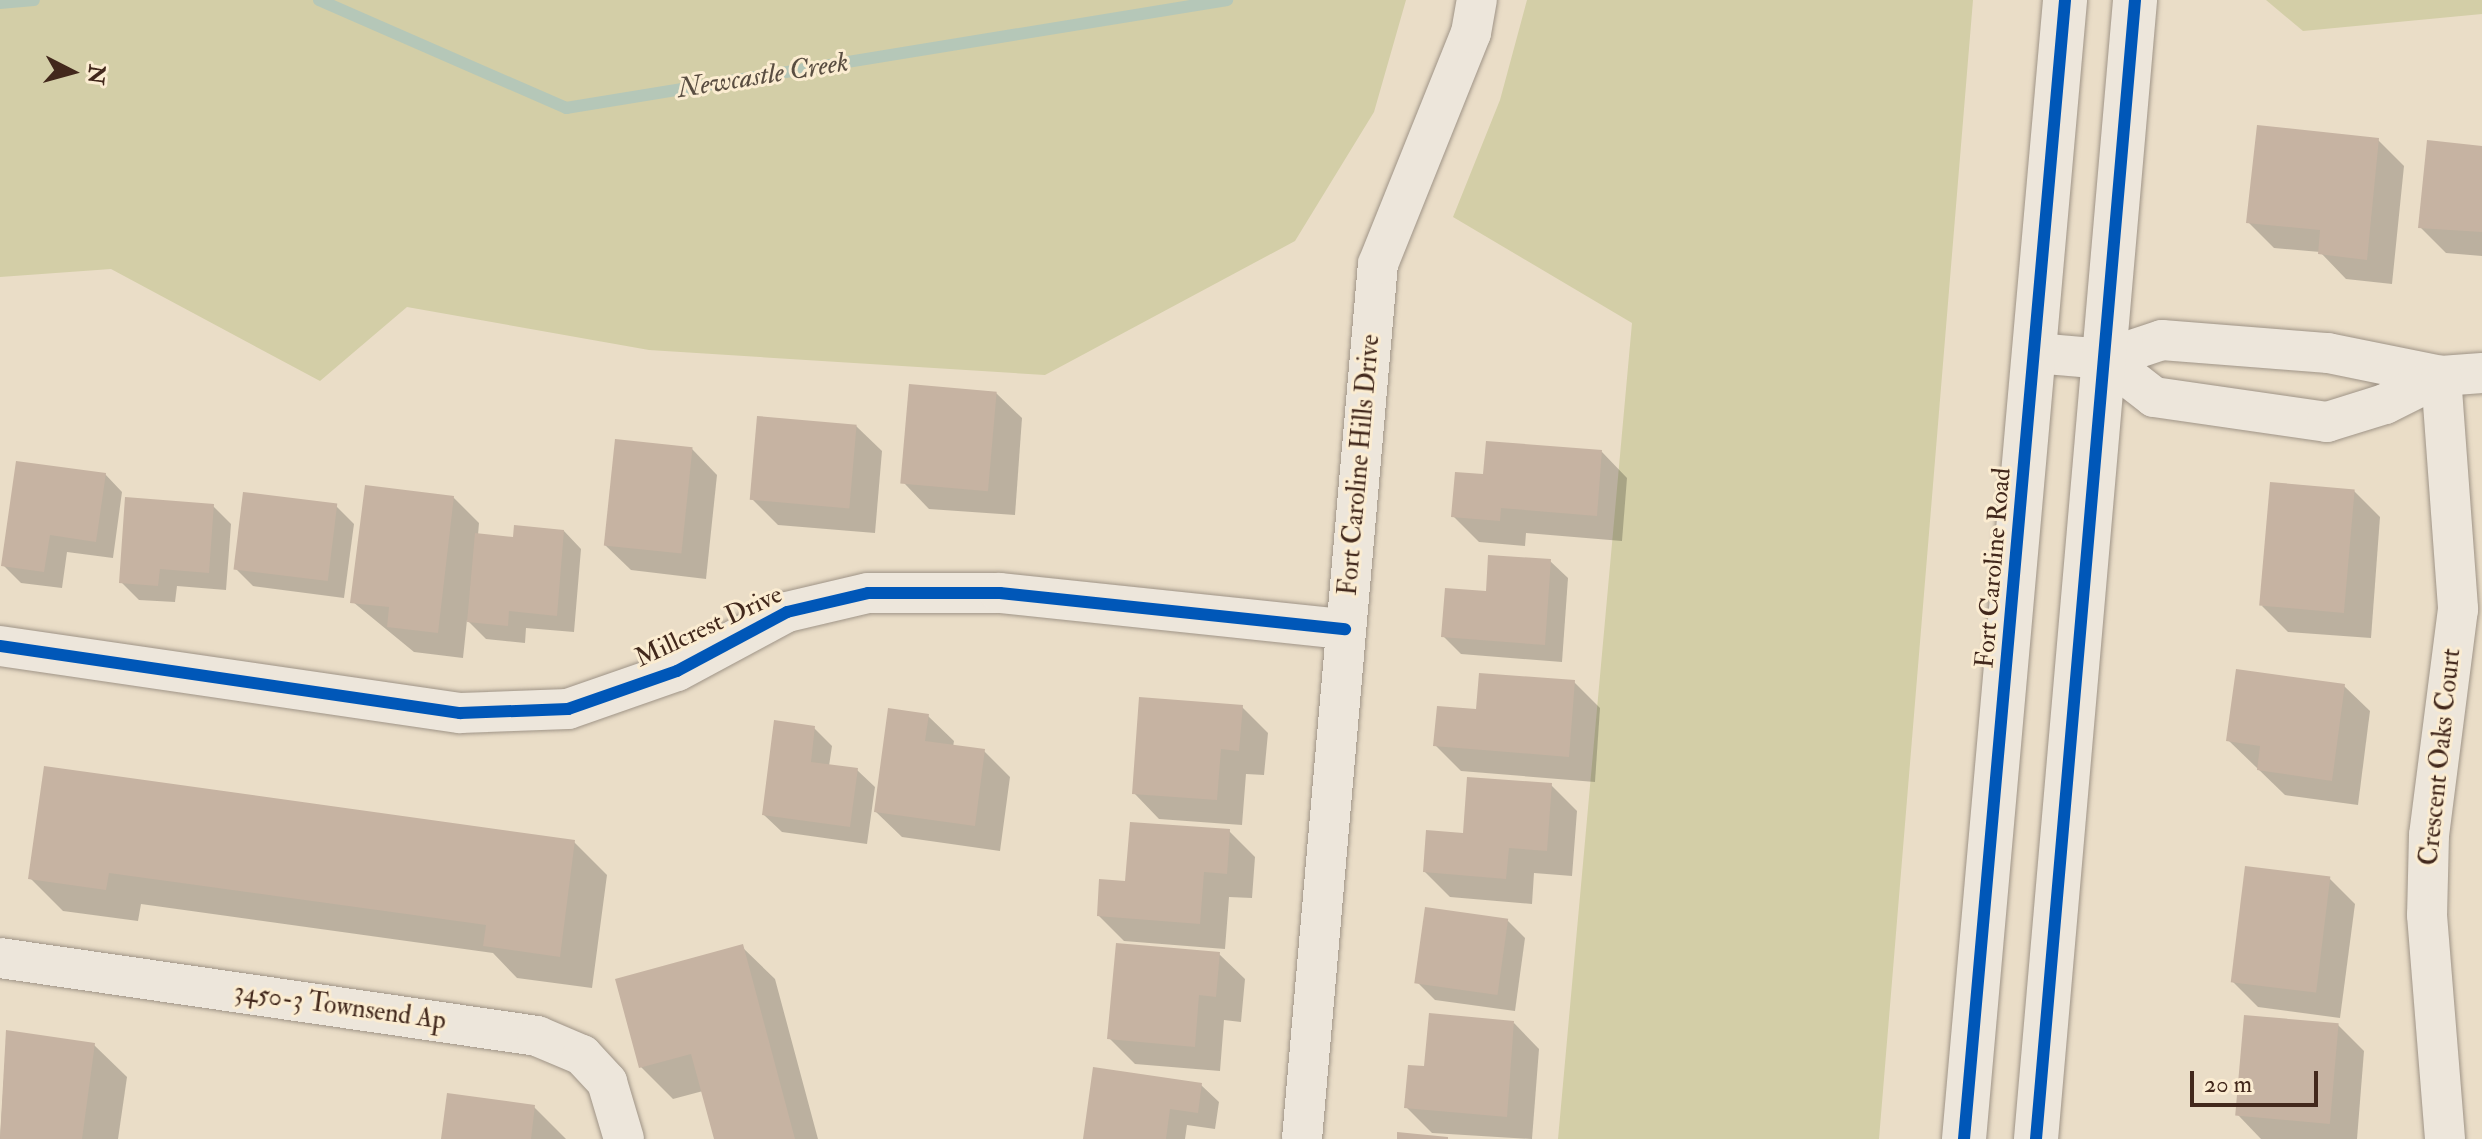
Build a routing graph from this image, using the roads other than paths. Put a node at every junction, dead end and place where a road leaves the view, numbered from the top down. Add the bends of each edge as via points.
1 (1477, 0) edge
2 (2065, 0) edge
3 (2135, 0) edge
4 (2035, 353) junction
5 (2105, 359) junction
6 (2482, 373) edge
7 (2441, 376) junction
8 (1345, 629) junction
9 (0, 646) edge
10 (0, 958) edge
11 (624, 1139) edge
12 (1302, 1139) edge
13 (1964, 1139) edge
14 (2036, 1139) edge
15 (2445, 1139) edge

1 - 8 street, Fort Caroline Hills Drive via 1471,33 1378,264
2 - 4 street, Fort Caroline Road
3 - 5 street
4 - 5 street
4 - 13 street, Fort Caroline Road
5 - 7 street via 2162,340 2328,353
5 - 7 street via 2154,397 2327,422 2385,404
5 - 14 street
6 - 7 street
7 - 15 street, Crescent Oaks Court via 2458,609 2429,835 2427,915
8 - 9 street, Millcrest Drive via 1000,593 868,593 787,612 677,671 568,709 460,713
8 - 12 street, Fort Caroline Hills Drive
10 - 11 street, 3450-3 Townsend Ap via 537,1036 582,1055 607,1082

